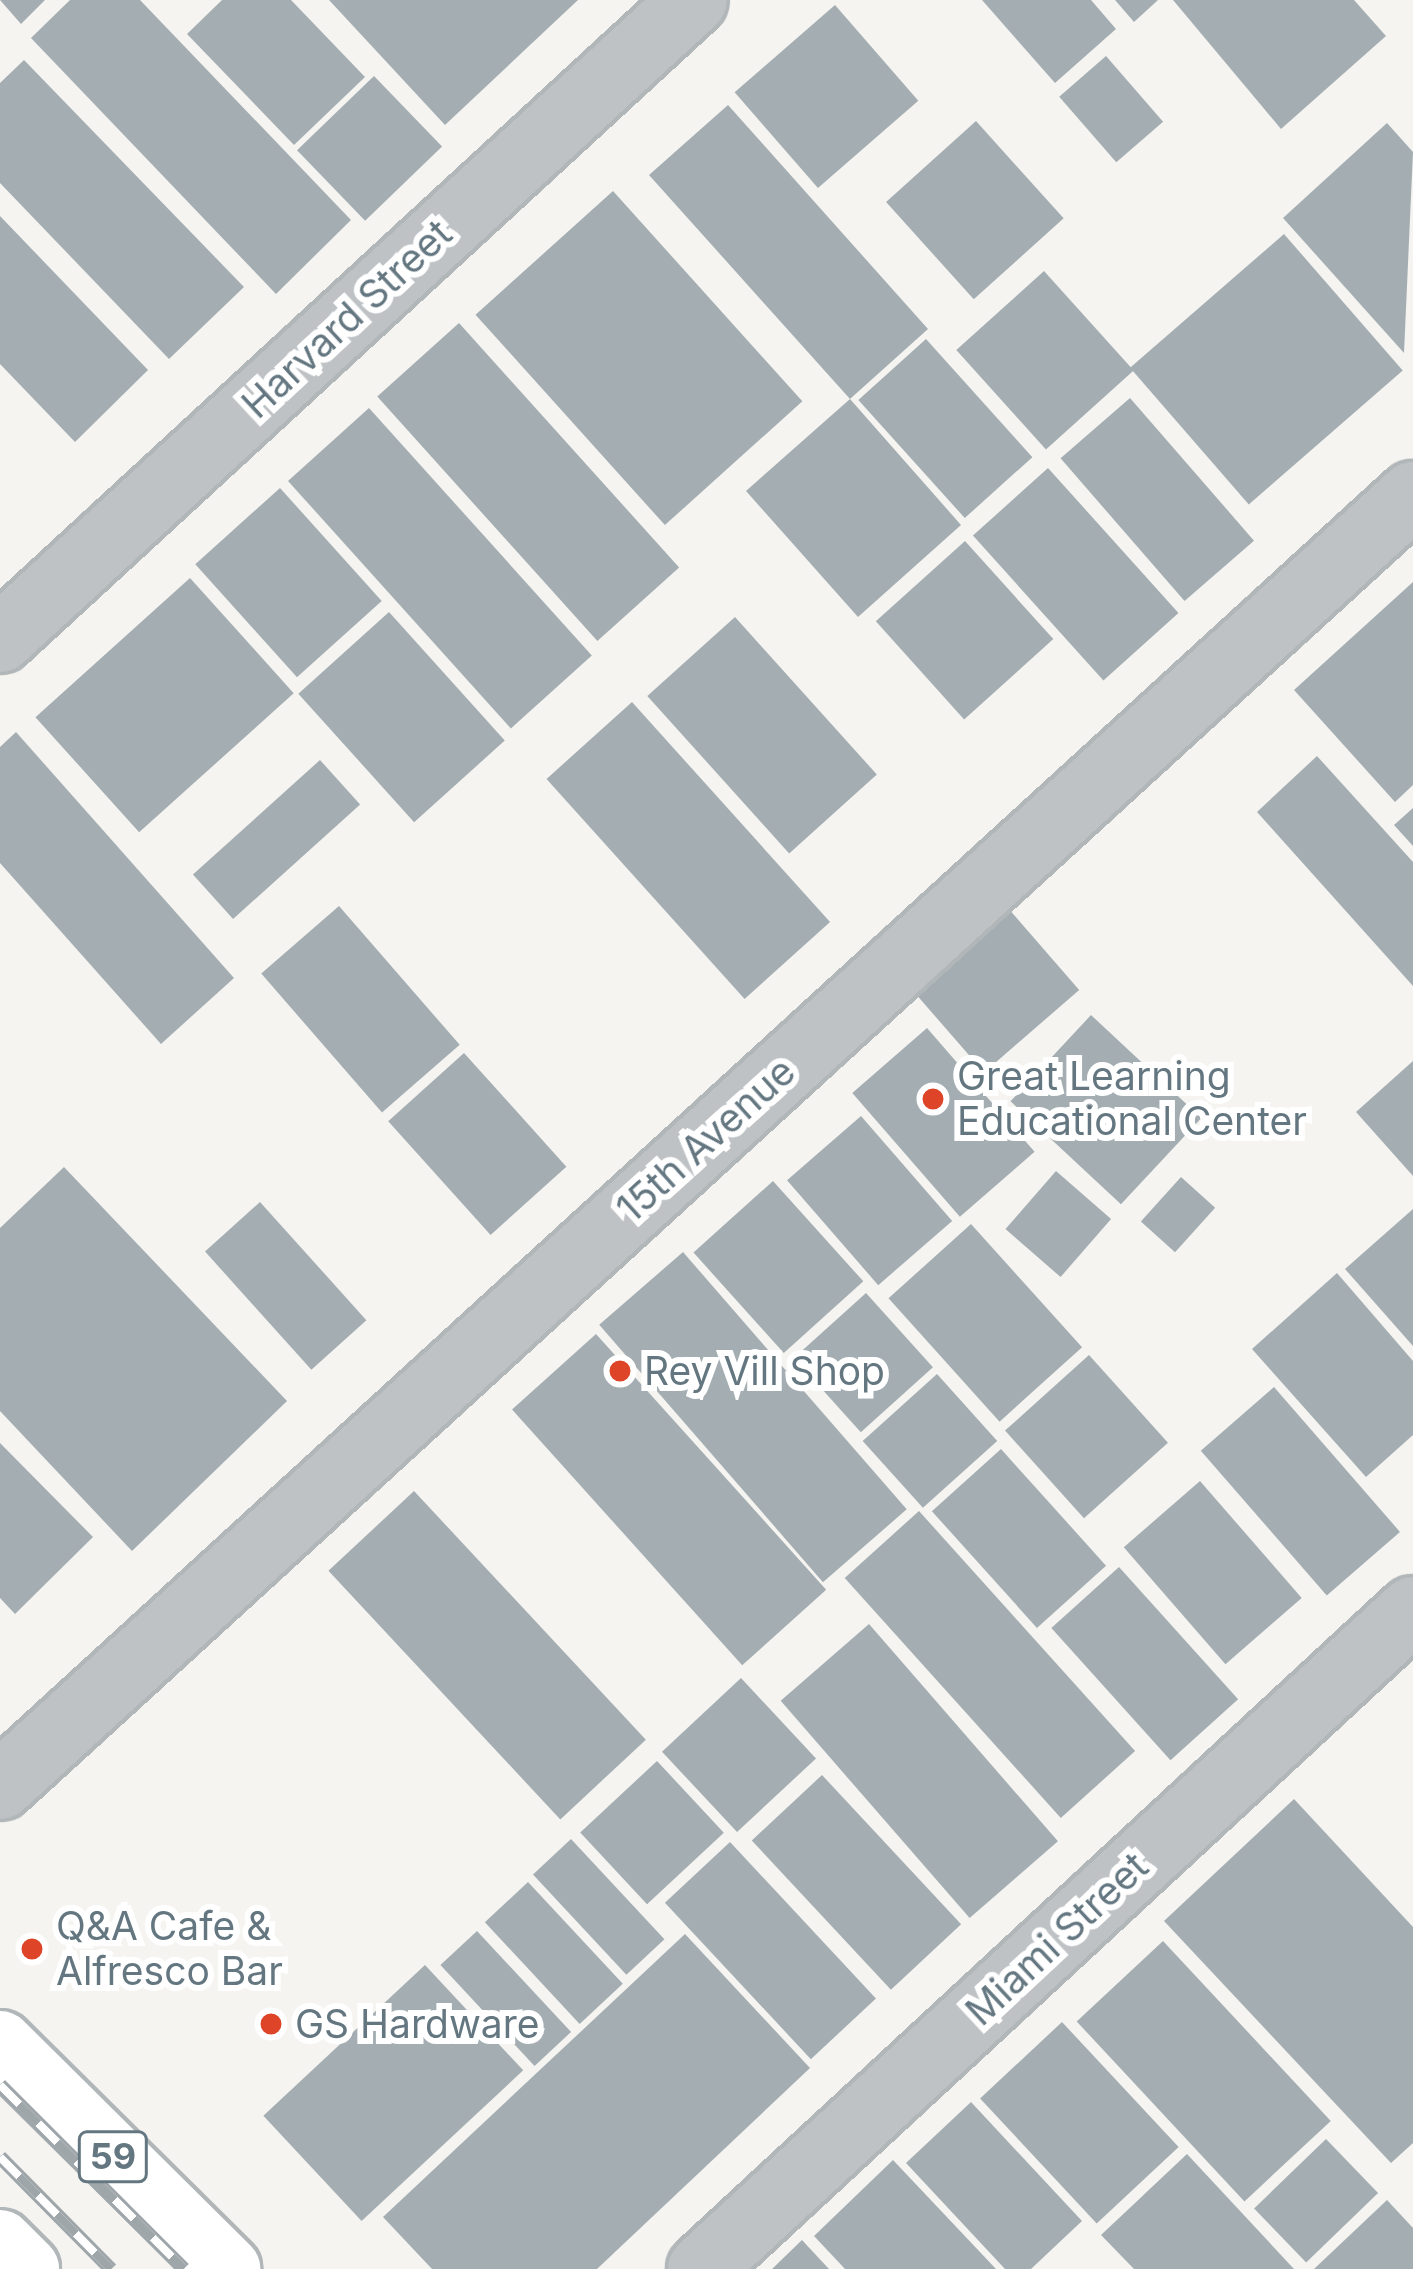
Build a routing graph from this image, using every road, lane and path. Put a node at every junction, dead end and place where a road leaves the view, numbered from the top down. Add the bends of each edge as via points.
1 (694, 0) edge
2 (1413, 495) edge
3 (0, 639) edge
4 (1413, 1610) edge
5 (0, 1786) edge
6 (0, 2044) edge
7 (0, 2243) edge
8 (26, 2269) edge
9 (227, 2269) edge
10 (701, 2269) edge

1 - 3 street, Harvard Street
2 - 5 street, 15th Avenue
4 - 10 street, Miami Street
6 - 9 main road, 59
7 - 8 main road

